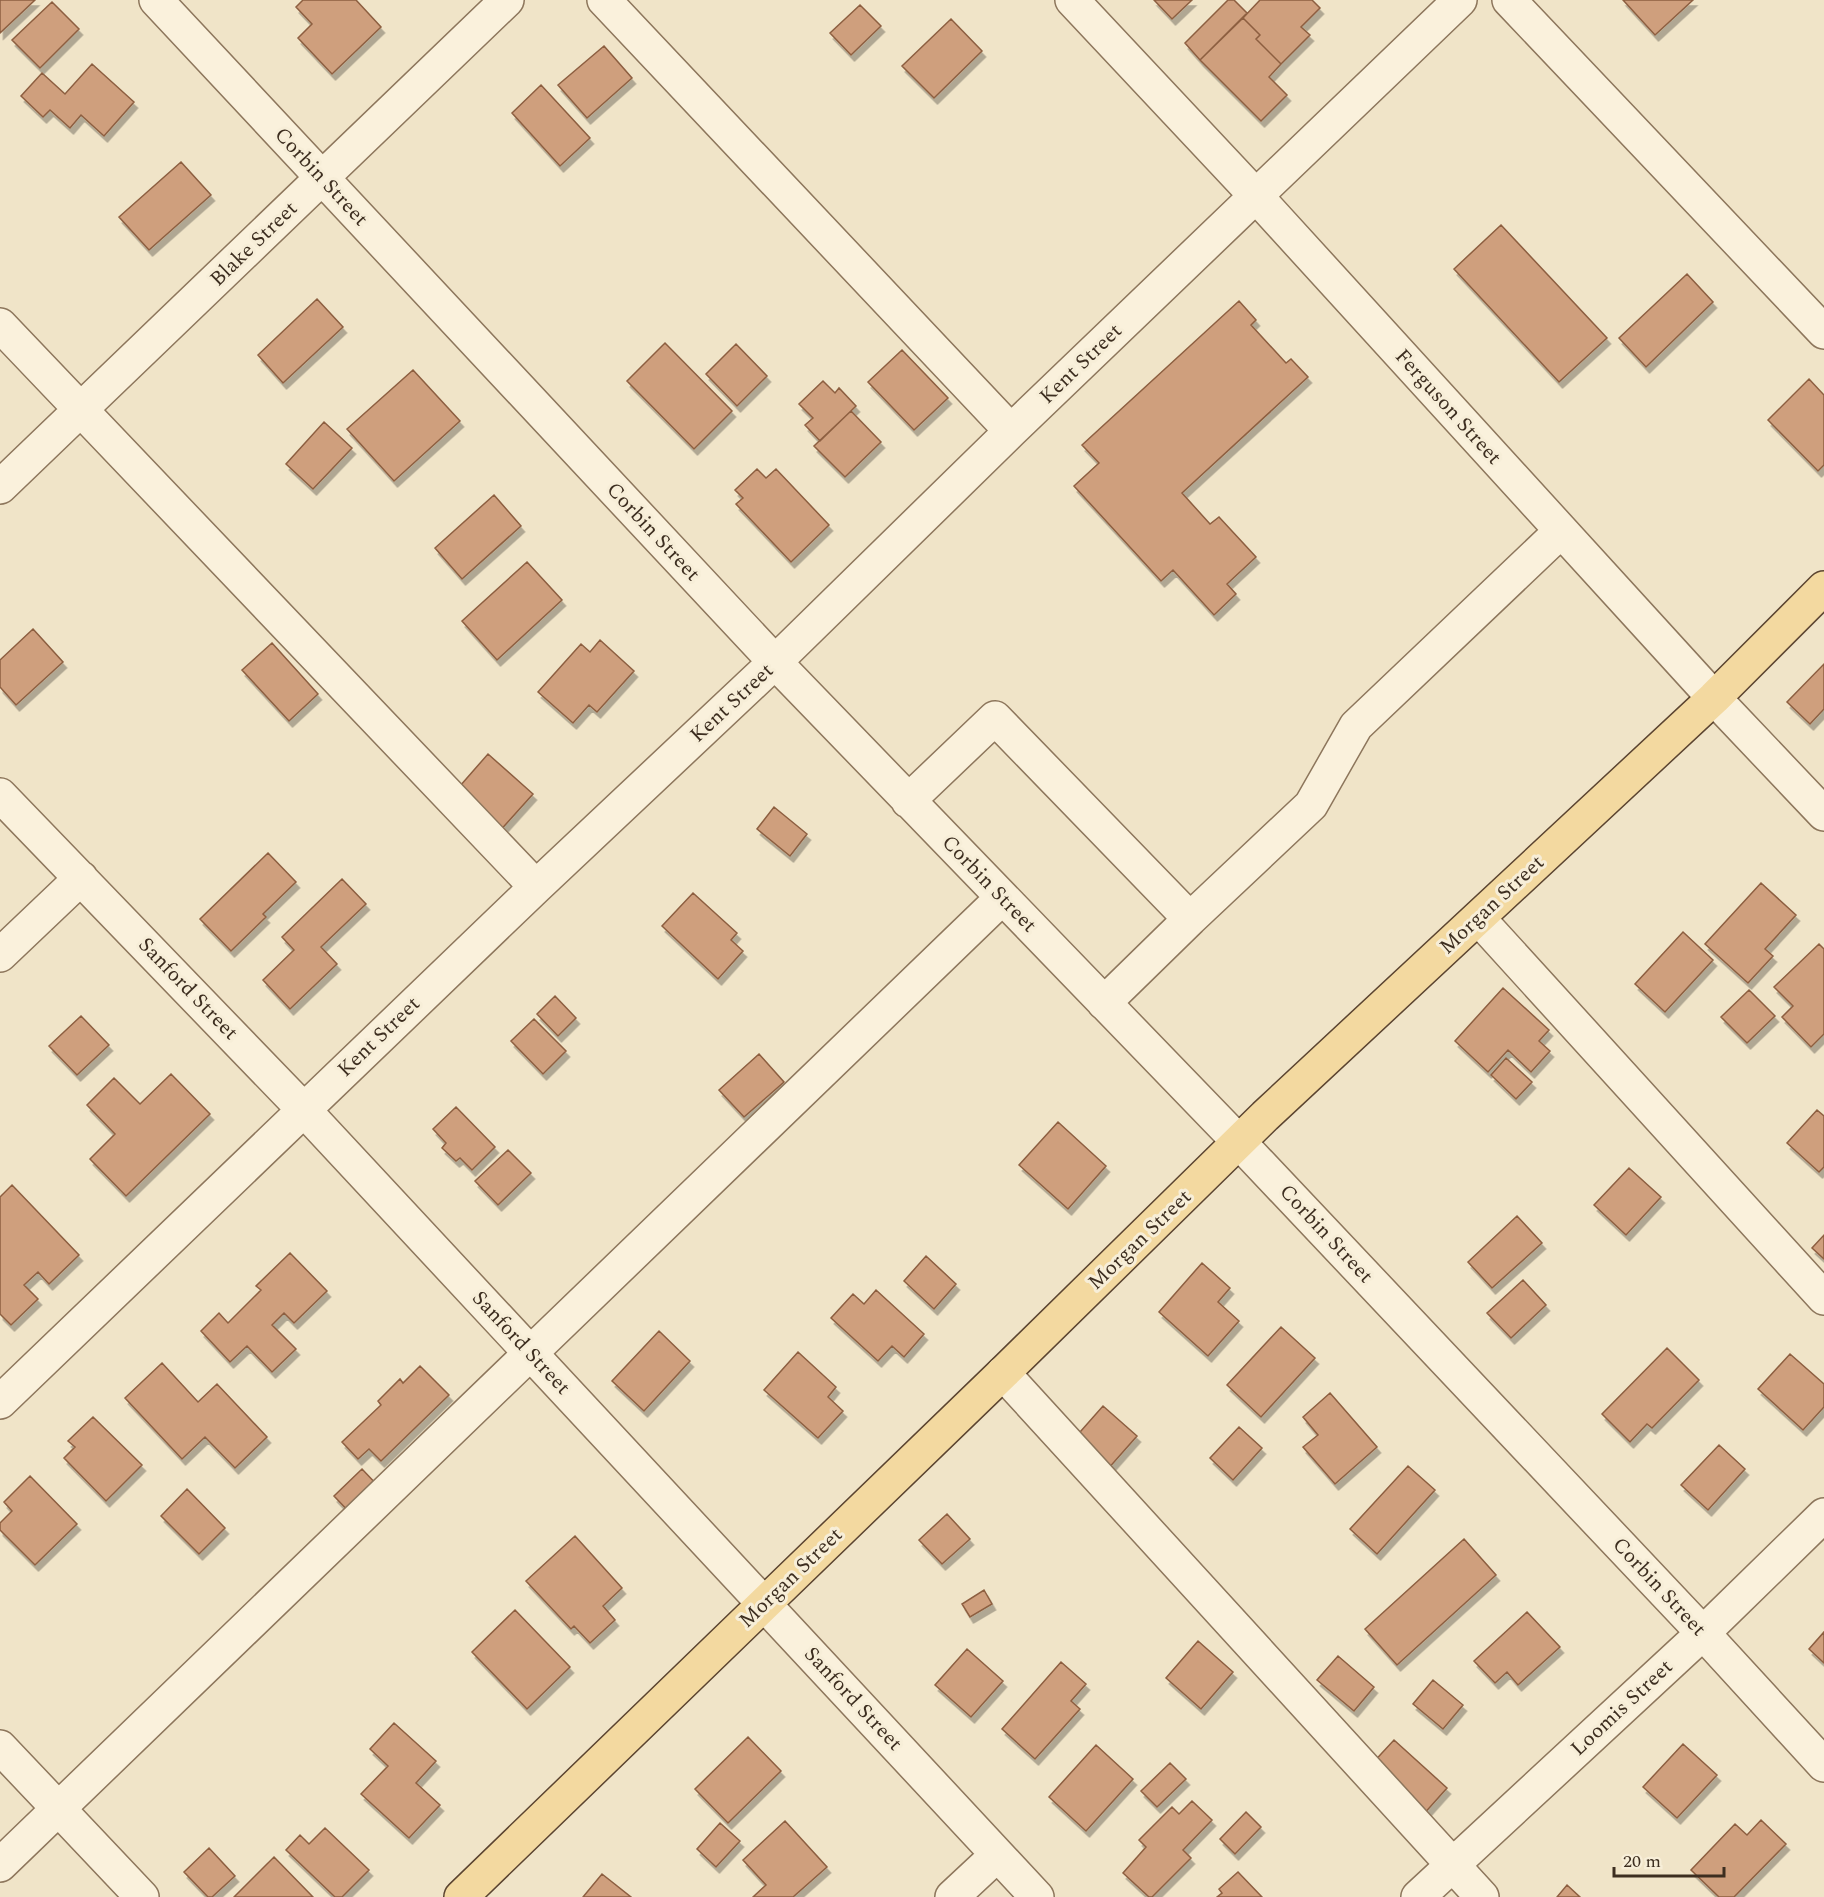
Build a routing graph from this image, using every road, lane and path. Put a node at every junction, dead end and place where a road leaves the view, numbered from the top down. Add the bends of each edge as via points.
1 (156, 0) edge
2 (507, 0) edge
3 (604, 0) edge
4 (1072, 0) edge
5 (1460, 0) edge
6 (1509, 0) edge
7 (322, 179) junction
8 (1256, 196) junction
9 (0, 325) edge
10 (1824, 332) edge
11 (80, 411) junction
12 (1011, 431) junction
13 (0, 488) edge
14 (1561, 531) junction
15 (1824, 588) edge
16 (775, 662) junction
17 (1714, 698) junction
18 (0, 795) edge
19 (909, 801) junction
20 (1824, 814) edge
21 (81, 878) junction
22 (537, 886) junction
23 (1002, 898) junction
24 (1190, 919) junction
25 (1479, 919) junction
26 (0, 955) edge
27 (1104, 1003) junction
28 (304, 1110) junction
29 (1239, 1143) junction
30 (1824, 1298) edge
31 (532, 1354) junction
32 (1004, 1373) junction
33 (0, 1402) edge
34 (1824, 1515) edge
35 (764, 1604) junction
36 (1703, 1633) junction
37 (0, 1746) edge
38 (1824, 1765) edge
39 (59, 1809) junction
40 (997, 1855) junction
41 (1452, 1864) junction
42 (0, 1865) edge
43 (142, 1897) edge
44 (461, 1897) edge
45 (952, 1897) edge
46 (1037, 1897) edge
47 (1418, 1897) edge
48 (1482, 1897) edge

1 - 7 street, Corbin Street
2 - 7 street, Blake Street
3 - 12 street
4 - 8 street, Ferguson Street
5 - 8 street, Kent Street
6 - 10 street
7 - 11 street, Blake Street
7 - 16 street, Corbin Street
8 - 12 street, Kent Street
8 - 14 street, Ferguson Street
9 - 11 street
11 - 13 street, Blake Street
11 - 22 street
12 - 16 street, Kent Street
14 - 17 street, Ferguson Street
14 - 24 street via 1356,726 1311,805
15 - 17 main road, Morgan Street
16 - 19 street, Corbin Street
16 - 22 street, Kent Street
17 - 20 street, Ferguson Street
17 - 25 main road, Morgan Street
18 - 21 street, Sanford Street
19 - 23 street, Corbin Street
19 - 24 street via 995,718
21 - 26 street
21 - 28 street, Sanford Street
22 - 28 street, Kent Street
23 - 27 street, Corbin Street
23 - 31 street
24 - 27 street
25 - 29 main road, Morgan Street
25 - 30 street
27 - 29 street, Corbin Street
28 - 31 street, Sanford Street
28 - 33 street, Kent Street
29 - 32 main road, Morgan Street
29 - 36 street, Corbin Street
31 - 35 street, Sanford Street
31 - 39 street
32 - 35 main road, Morgan Street
32 - 41 street
34 - 36 street, Loomis Street
35 - 40 street, Sanford Street
35 - 44 main road, Morgan Street
36 - 38 street, Corbin Street
36 - 41 street, Loomis Street
37 - 39 street
39 - 42 street
39 - 43 street
40 - 45 street
40 - 46 street, Sanford Street
41 - 47 street, Loomis Street
41 - 48 street

